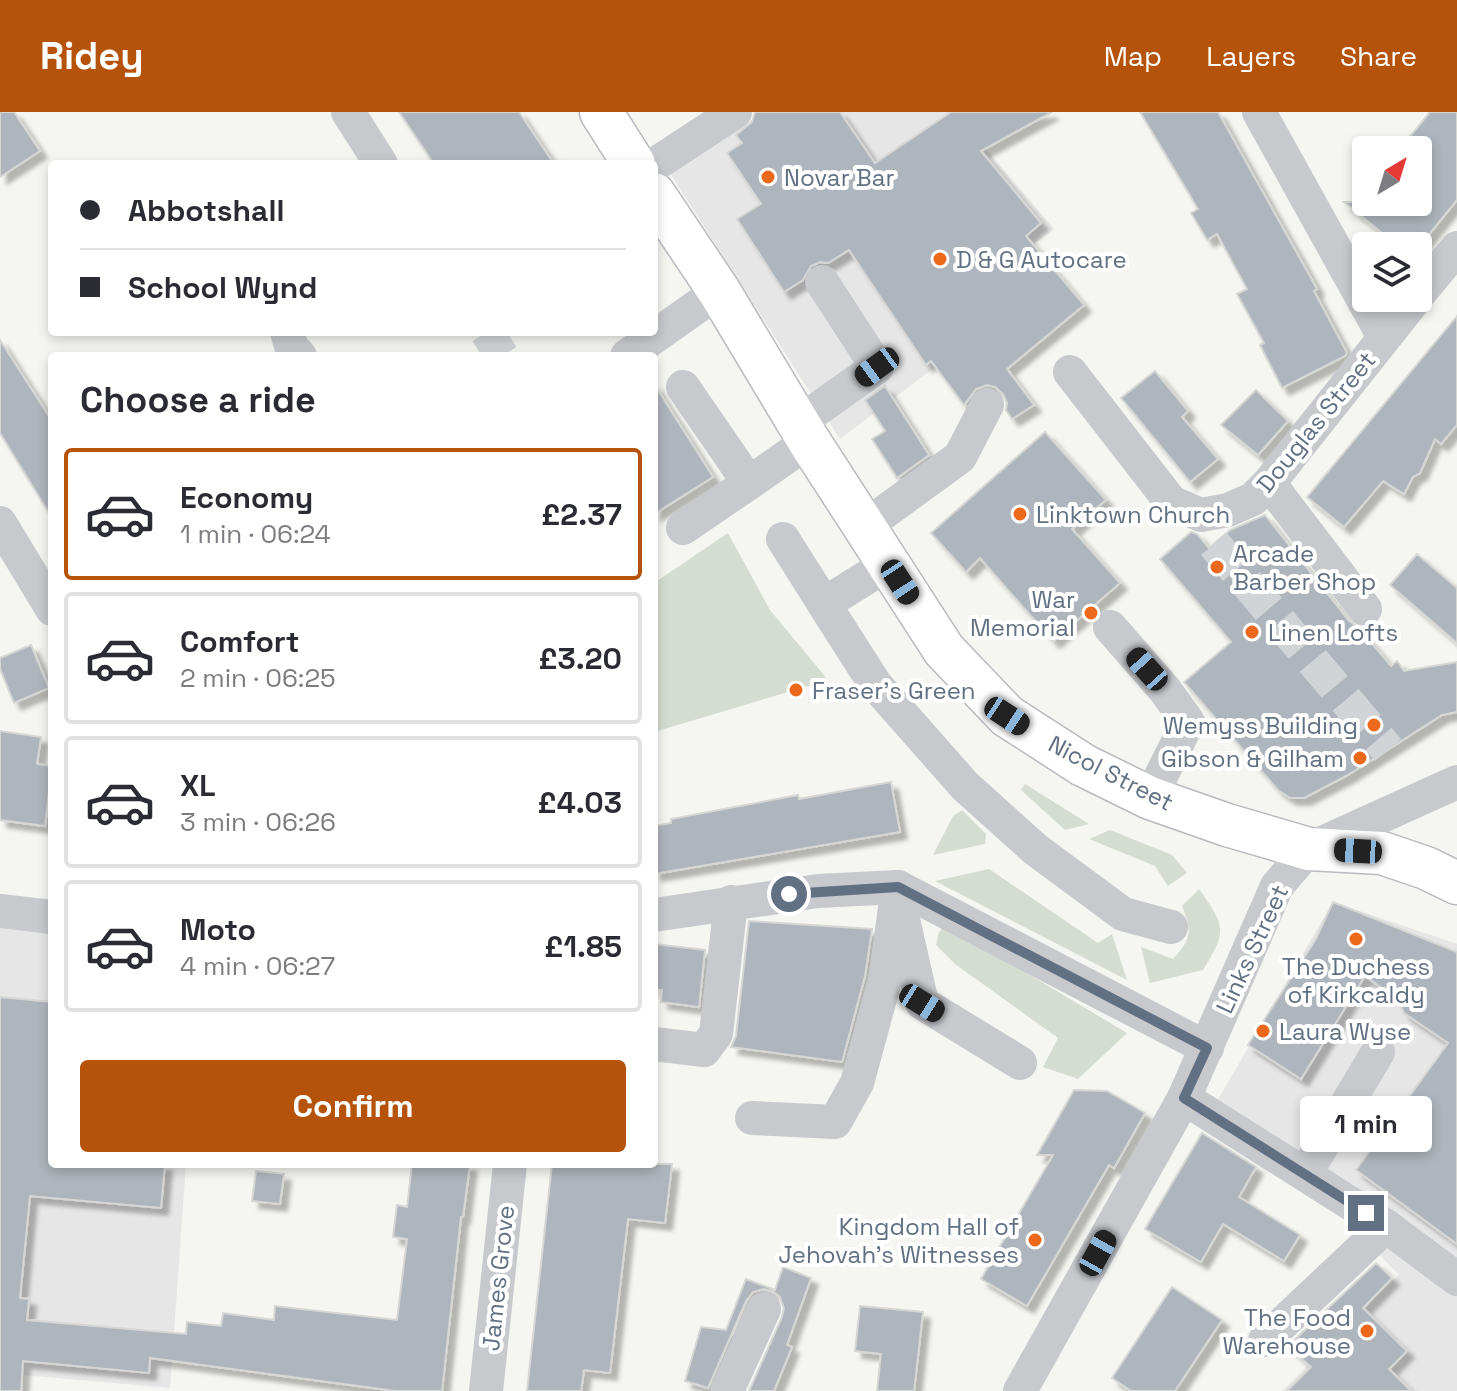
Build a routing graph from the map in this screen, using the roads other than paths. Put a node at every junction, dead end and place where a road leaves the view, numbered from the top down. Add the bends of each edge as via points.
1 (348, 112) edge
2 (601, 112) edge
3 (735, 112) edge
4 (1259, 112) edge
5 (378, 160) edge
6 (631, 160) edge
7 (658, 162) edge
8 (658, 200) edge
9 (1457, 248) edge
10 (1432, 279) edge
11 (822, 282) dead end
12 (719, 291) junction
13 (1405, 312) edge
14 (658, 334) edge
15 (655, 336) edge
16 (1384, 337) junction
17 (633, 352) edge
18 (1070, 372) dead end
19 (683, 387) dead end
20 (987, 405) dead end
21 (804, 432) junction
22 (749, 483) junction
23 (1269, 483) junction
24 (0, 523) edge
25 (864, 527) junction
26 (683, 528) dead end
27 (783, 539) dead end
28 (888, 564) junction
29 (48, 602) edge
30 (824, 604) junction
31 (1365, 609) dead end
32 (1110, 627) dead end
33 (1457, 782) edge
34 (1150, 798) junction
35 (1309, 849) junction
36 (1457, 883) edge
37 (898, 887) junction
38 (731, 902) junction
39 (0, 911) edge
40 (658, 914) edge
41 (48, 917) edge
42 (1171, 927) dead end
43 (658, 1044) edge
44 (1207, 1048) junction
45 (1378, 1052) dead end
46 (1020, 1063) dead end
47 (1184, 1098) junction
48 (752, 1118) dead end
49 (510, 1168) edge
50 (1305, 1174) junction
51 (1386, 1226) junction
52 (1457, 1279) edge
53 (764, 1309) dead end
54 (1265, 1340) dead end
55 (486, 1391) edge
56 (727, 1391) edge
57 (1020, 1391) edge

1 - 5 street
2 - 6 main road
3 - 7 street
4 - 16 street
8 - 12 main road, Nicol Street
9 - 10 street, Douglas Street
11 - 21 street via 877,367
12 - 14 street
12 - 21 main road, Nicol Street
13 - 16 street, Douglas Street
15 - 17 street
16 - 23 street, Douglas Street
18 - 23 street, Douglas Street via 1171,502 1207,530
19 - 22 street
20 - 25 street via 960,457
21 - 22 street
21 - 25 main road, Nicol Street
22 - 26 street
23 - 31 street
24 - 29 street
25 - 28 main road, Nicol Street
27 - 30 street
28 - 30 street
28 - 34 main road, Nicol Street via 944,650 1007,716 1083,765
30 - 42 street via 875,684 965,786 1035,849 1123,914
32 - 34 street via 1188,722
33 - 35 street
34 - 35 main road, Nicol Street
35 - 36 main road, Nicol Street via 1382,853
35 - 44 street, Links Street via 1277,886
37 - 38 street
37 - 44 street
37 - 46 street via 922,1003
37 - 48 street via 885,980 857,1083 835,1122
38 - 40 street
38 - 43 street via 716,1034 704,1050
39 - 41 street
44 - 47 street, Links Street
45 - 50 street
47 - 50 street
47 - 57 street, Links Street
49 - 55 street, James Grove
50 - 51 street
51 - 52 street
51 - 54 street
53 - 56 street

